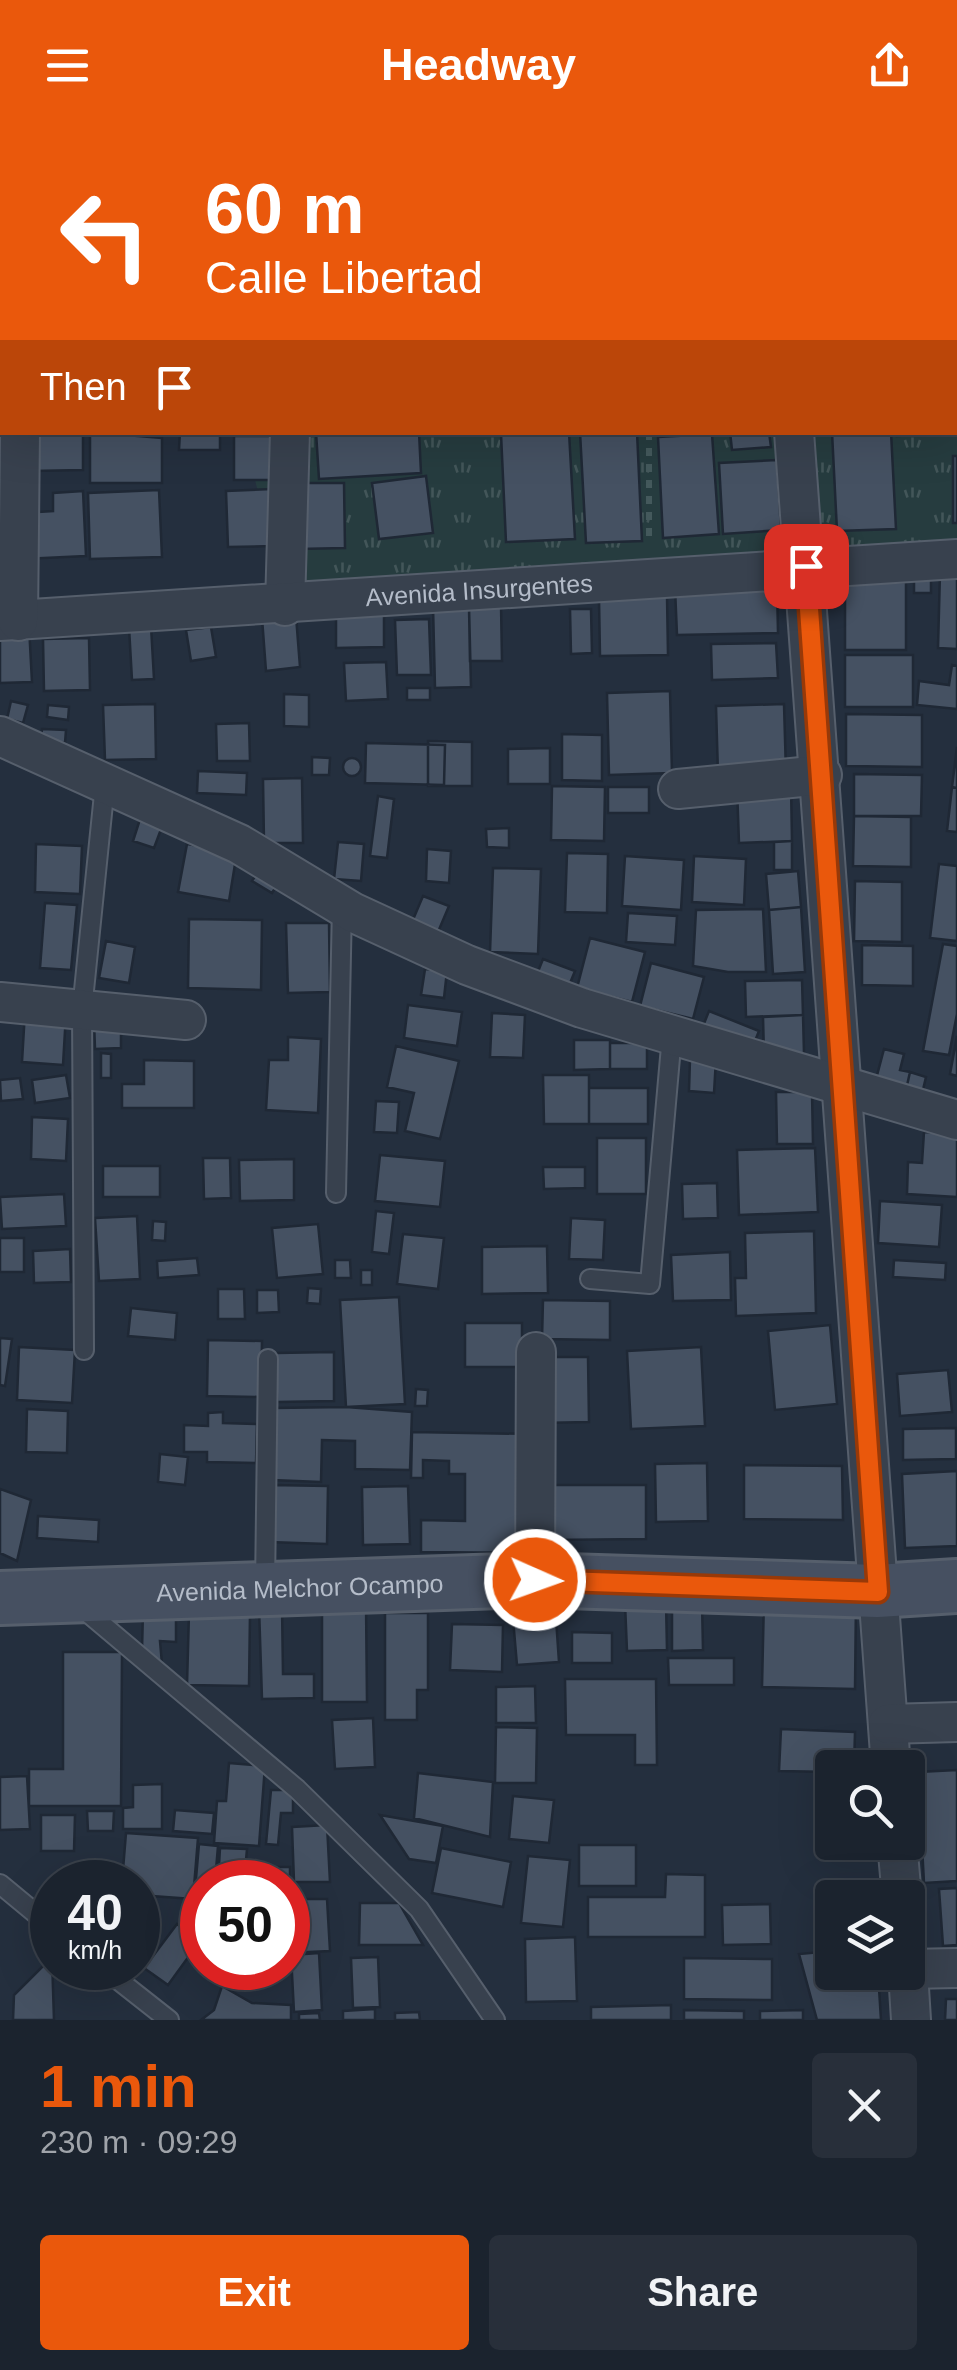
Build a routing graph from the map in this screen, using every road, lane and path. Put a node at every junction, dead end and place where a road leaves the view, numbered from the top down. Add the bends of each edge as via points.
1 (20, 435) edge
2 (290, 435) edge
3 (649, 435) edge
4 (794, 435) edge
5 (957, 559) edge
6 (806, 566) junction
7 (650, 580) junction
8 (285, 606) junction
9 (9, 621) edge
10 (0, 736) edge
11 (822, 775) junction
12 (104, 784) junction
13 (678, 789) dead end
14 (342, 906) junction
15 (0, 1002) edge
16 (82, 1010) junction
17 (186, 1020) dead end
18 (672, 1035) junction
19 (843, 1085) junction
20 (957, 1120) edge
21 (336, 1192) dead end
22 (590, 1279) dead end
23 (84, 1350) dead end
24 (536, 1352) dead end
25 (268, 1359) dead end
26 (535, 1580) junction
27 (957, 1586) edge
28 (265, 1588) junction
29 (22, 1592) edge
30 (878, 1592) junction
31 (957, 1722) edge
32 (888, 1724) junction
33 (890, 1750) edge
34 (0, 1884) edge
35 (30, 1908) edge
36 (957, 1968) edge
37 (925, 1970) edge
38 (131, 1990) edge
39 (910, 1990) edge
40 (169, 2020) edge
41 (495, 2020) edge
42 (912, 2020) edge

1 - 9 street
2 - 8 street
3 - 7 path
4 - 6 street
5 - 6 street, Avenida Insurgentes
6 - 7 street, Avenida Insurgentes
6 - 11 street
7 - 8 street, Avenida Insurgentes
8 - 9 street, Avenida Insurgentes
10 - 12 street
11 - 13 street
11 - 19 street
12 - 14 street via 239,844
12 - 16 lane
14 - 18 street via 467,964
14 - 21 lane
15 - 16 street
16 - 17 street
16 - 23 lane
18 - 19 street
18 - 22 lane via 650,1284
19 - 20 street
19 - 30 street
24 - 26 street
25 - 28 lane
26 - 28 main road, Avenida Melchor Ocampo
26 - 30 main road, Avenida Melchor Ocampo
27 - 30 main road, Avenida Melchor Ocampo
28 - 29 main road, Avenida Melchor Ocampo
29 - 41 lane via 105,1631 297,1790 419,1909
30 - 32 street
31 - 32 street
32 - 33 street
34 - 35 lane
36 - 37 street
38 - 40 lane
39 - 42 street

